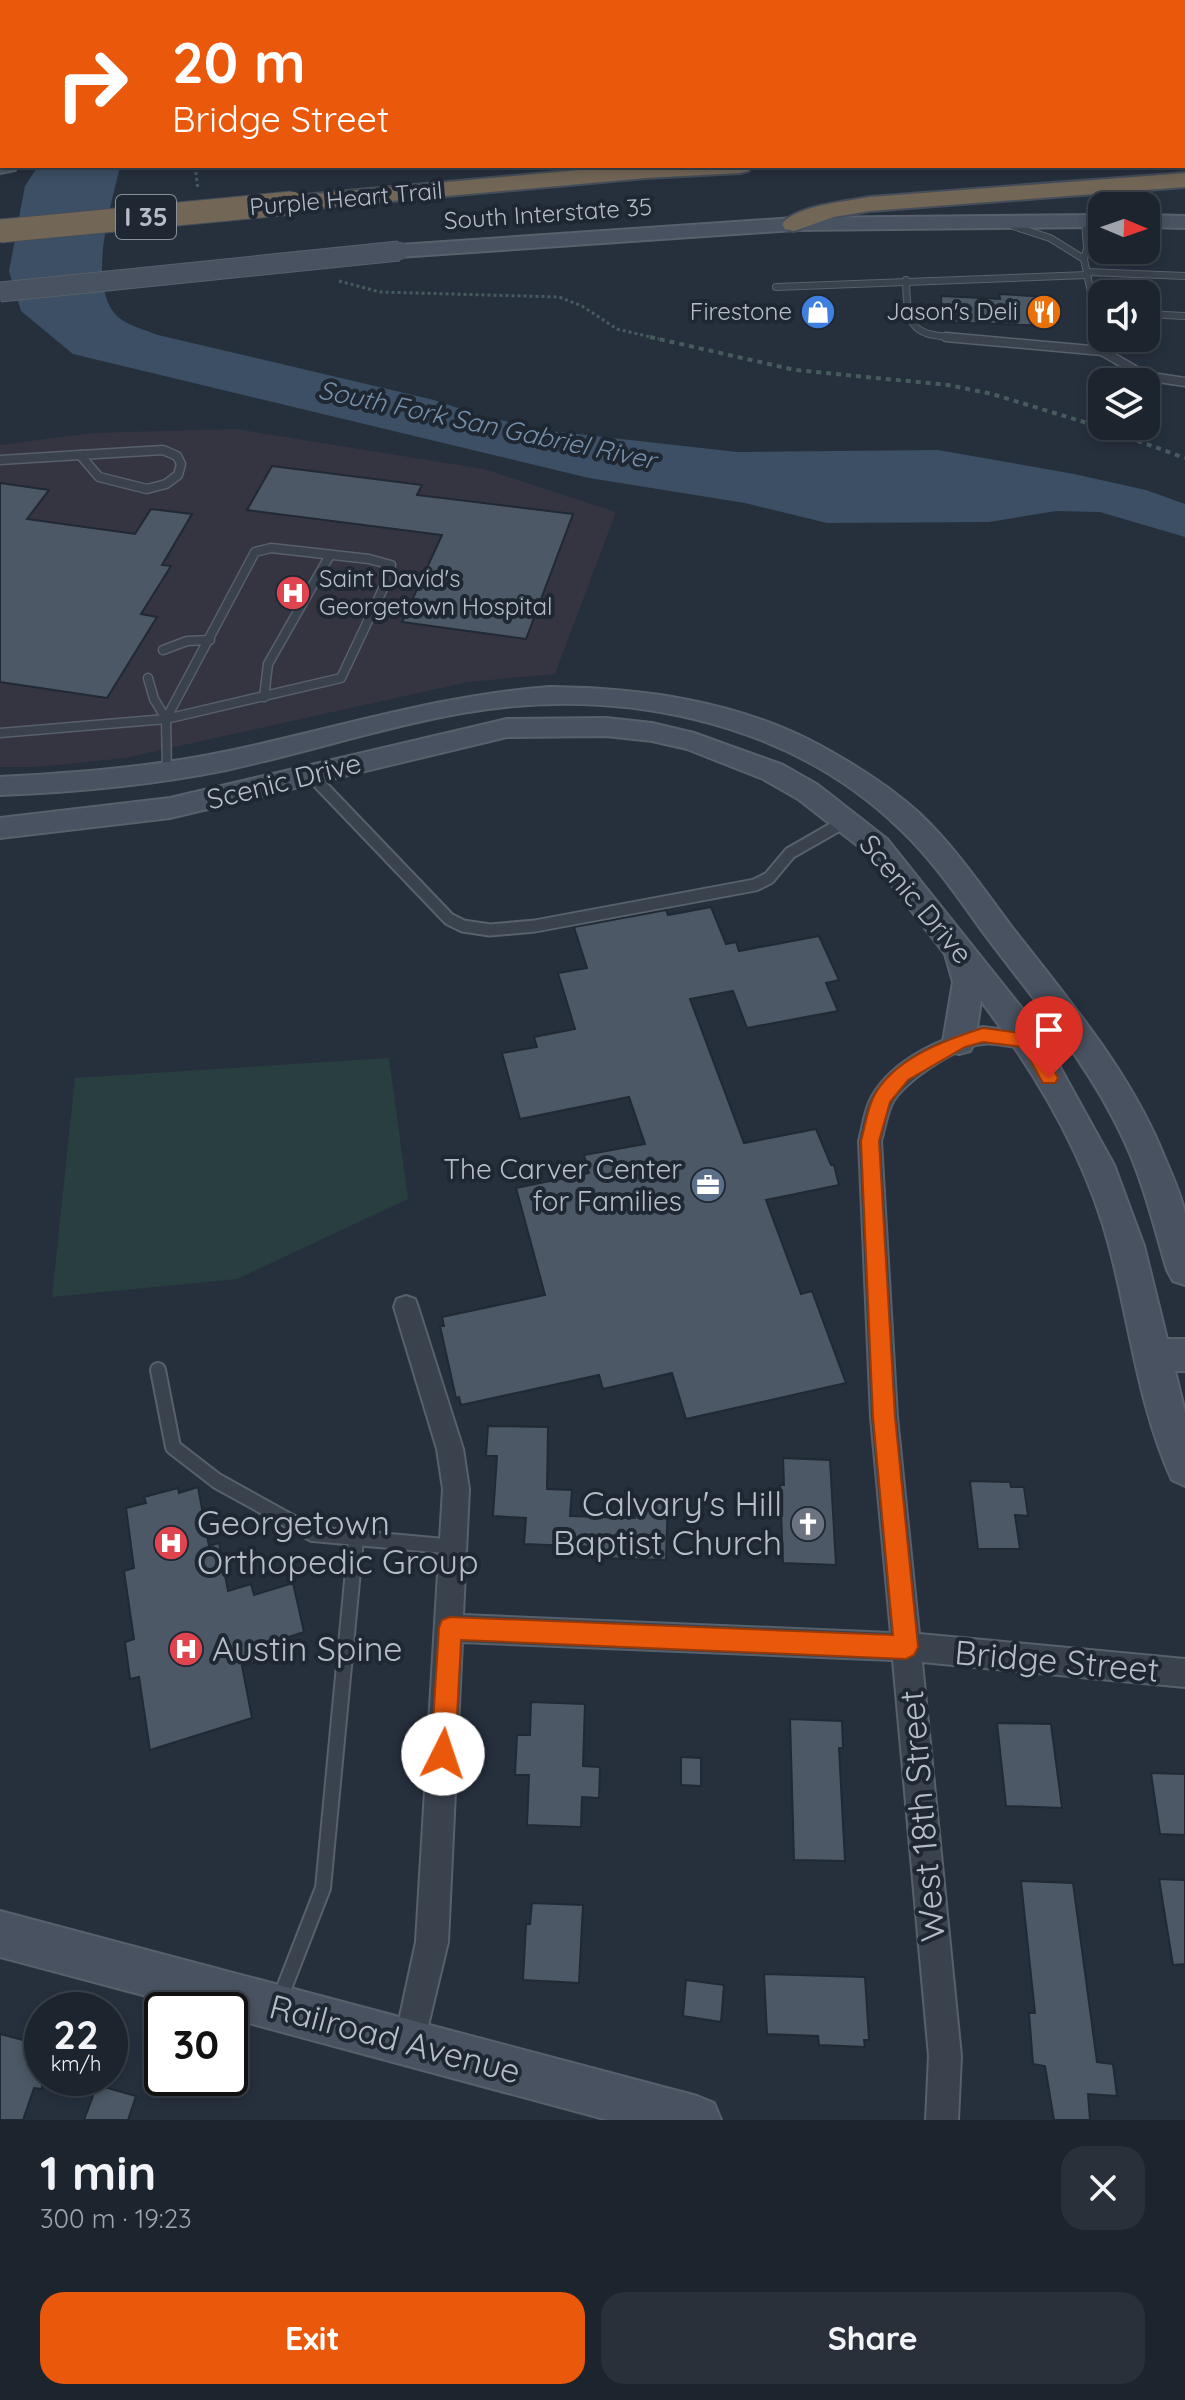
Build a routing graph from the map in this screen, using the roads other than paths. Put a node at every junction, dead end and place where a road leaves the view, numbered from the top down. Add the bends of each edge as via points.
1 (491, 168) edge
2 (702, 168) edge
3 (1185, 180) edge
4 (288, 195) junction
5 (0, 215) edge
6 (1088, 221) edge
7 (1160, 221) edge
8 (993, 222) junction
9 (1185, 222) edge
10 (794, 224) junction
11 (0, 231) edge
12 (1088, 244) edge
13 (1084, 259) junction
14 (1087, 274) junction
15 (1185, 276) edge
16 (906, 280) junction
17 (1089, 280) edge
18 (776, 287) dead end
19 (0, 292) edge
20 (1160, 315) edge
21 (1185, 316) edge
22 (1088, 350) edge
23 (1104, 352) edge
24 (1185, 382) edge
25 (80, 455) junction
26 (0, 460) edge
27 (330, 555) junction
28 (210, 640) junction
29 (163, 650) dead end
30 (148, 678) dead end
31 (264, 697) junction
32 (166, 719) junction
33 (0, 733) edge
34 (167, 771) junction
35 (311, 775) junction
36 (0, 786) edge
37 (170, 808) junction
38 (847, 820) junction
39 (0, 828) edge
40 (954, 941) junction
41 (1029, 1040) junction
42 (959, 1042) junction
43 (1185, 1270) edge
44 (406, 1307) dead end
45 (1170, 1355) edge
46 (158, 1370) dead end
47 (1185, 1468) edge
48 (356, 1539) junction
49 (455, 1547) junction
50 (450, 1628) junction
51 (906, 1647) junction
52 (1185, 1673) edge
53 (0, 1934) edge
54 (277, 2007) junction
55 (410, 2044) junction
56 (697, 2120) edge
57 (942, 2120) edge

1 - 4 highway, Purple Heart Trail / I 35
2 - 4 highway, Purple Heart Trail / I 35
3 - 10 highway via 870,204
4 - 5 highway, Purple Heart Trail / I 35
4 - 11 highway, Purple Heart Trail / I 35, bridge
6 - 8 street, South Interstate 35
7 - 9 street
8 - 10 street, South Interstate 35
8 - 13 lane via 1031,229
10 - 19 street, South Interstate 35, bridge via 399,251
12 - 13 lane
13 - 14 lane
14 - 15 lane
14 - 16 lane
14 - 17 lane
16 - 18 lane
16 - 22 lane via 908,318 928,335
20 - 21 lane
23 - 24 lane via 1145,376
25 - 25 lane via 163,450 181,464 178,475 166,484 147,489 99,477
25 - 26 lane
27 - 28 lane via 271,548 255,552
27 - 31 lane via 268,664
27 - 31 lane via 391,565 350,662 341,678
28 - 29 lane
28 - 32 lane
30 - 32 lane
31 - 32 lane
32 - 33 lane
32 - 34 lane
34 - 36 street, Scenic Drive
34 - 37 street
34 - 43 street, Scenic Drive via 448,706 543,696 636,698 735,720 826,759 897,810 943,860 1087,1047 1139,1135
35 - 37 street, Scenic Drive
35 - 38 street, Scenic Drive via 507,728 606,727 652,732 740,757 797,785
35 - 38 lane via 449,919 490,930 755,885 769,878 790,853
37 - 39 street, Scenic Drive
38 - 40 street, Scenic Drive via 877,846
40 - 41 street, Scenic Drive
40 - 42 street via 968,982
41 - 42 street via 983,1035
41 - 45 street, Scenic Drive via 1097,1165
42 - 51 street, West 18th Street via 901,1075 882,1099 870,1141 884,1417
44 - 49 street via 450,1449
45 - 47 street, Scenic Drive via 1171,1431
46 - 48 lane via 173,1447 217,1481 313,1534
48 - 49 lane
48 - 54 lane via 323,1888
49 - 50 street
50 - 51 street, Bridge Street
50 - 55 street via 432,1942
51 - 52 street, Bridge Street
51 - 57 street, West 18th Street via 945,2056
53 - 54 street, Railroad Avenue
54 - 55 street, Railroad Avenue
55 - 56 street, Railroad Avenue

